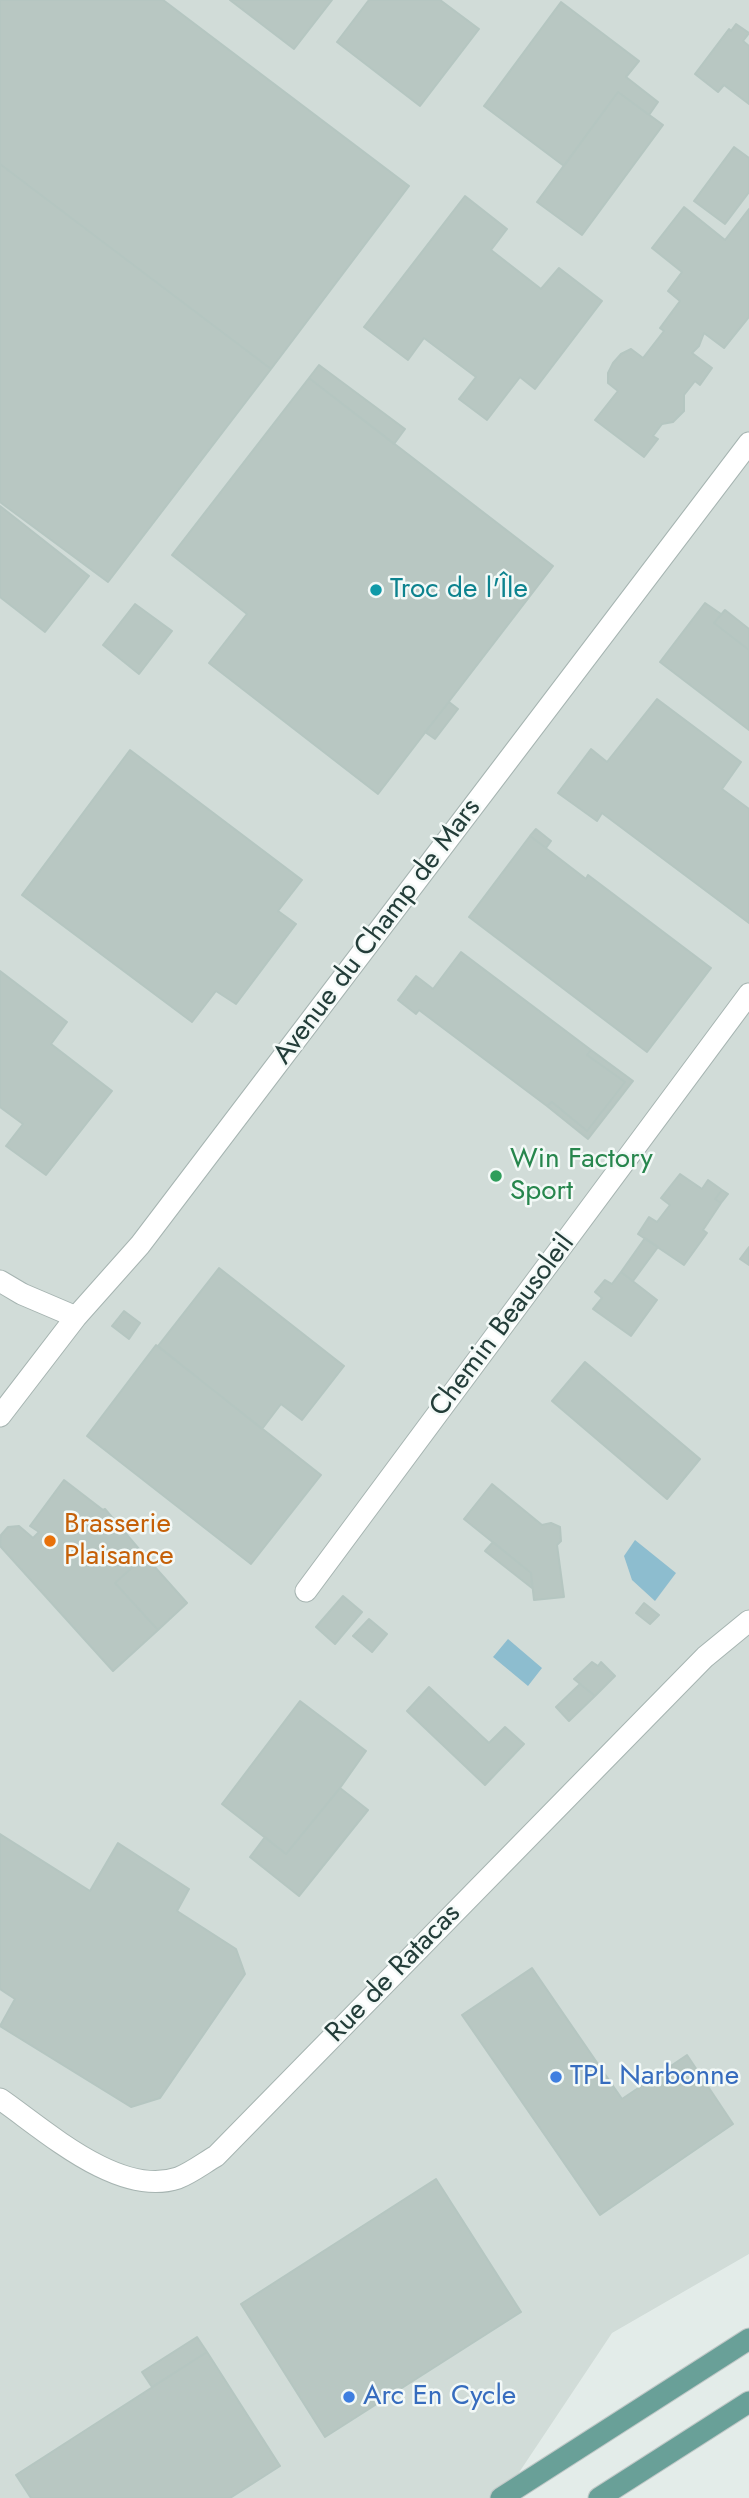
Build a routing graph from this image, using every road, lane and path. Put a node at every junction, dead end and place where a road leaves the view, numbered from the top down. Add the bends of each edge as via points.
1 (749, 443) edge
2 (749, 994) edge
3 (0, 1282) edge
4 (76, 1317) junction
5 (0, 1416) edge
6 (306, 1591) dead end
7 (749, 1621) edge
8 (0, 2099) edge
9 (749, 2339) edge
10 (749, 2402) edge
11 (500, 2498) edge
12 (599, 2498) edge

1 - 4 street, Avenue du Champ de Mars via 140,1245
2 - 6 street, Chemin Beausoleil
3 - 4 street
4 - 5 street, Avenue du Champ de Mars
7 - 8 street, Rue de Ratacas via 705,1657 216,2156 179,2178 159,2182 130,2179 87,2160
9 - 11 main road
10 - 12 main road

